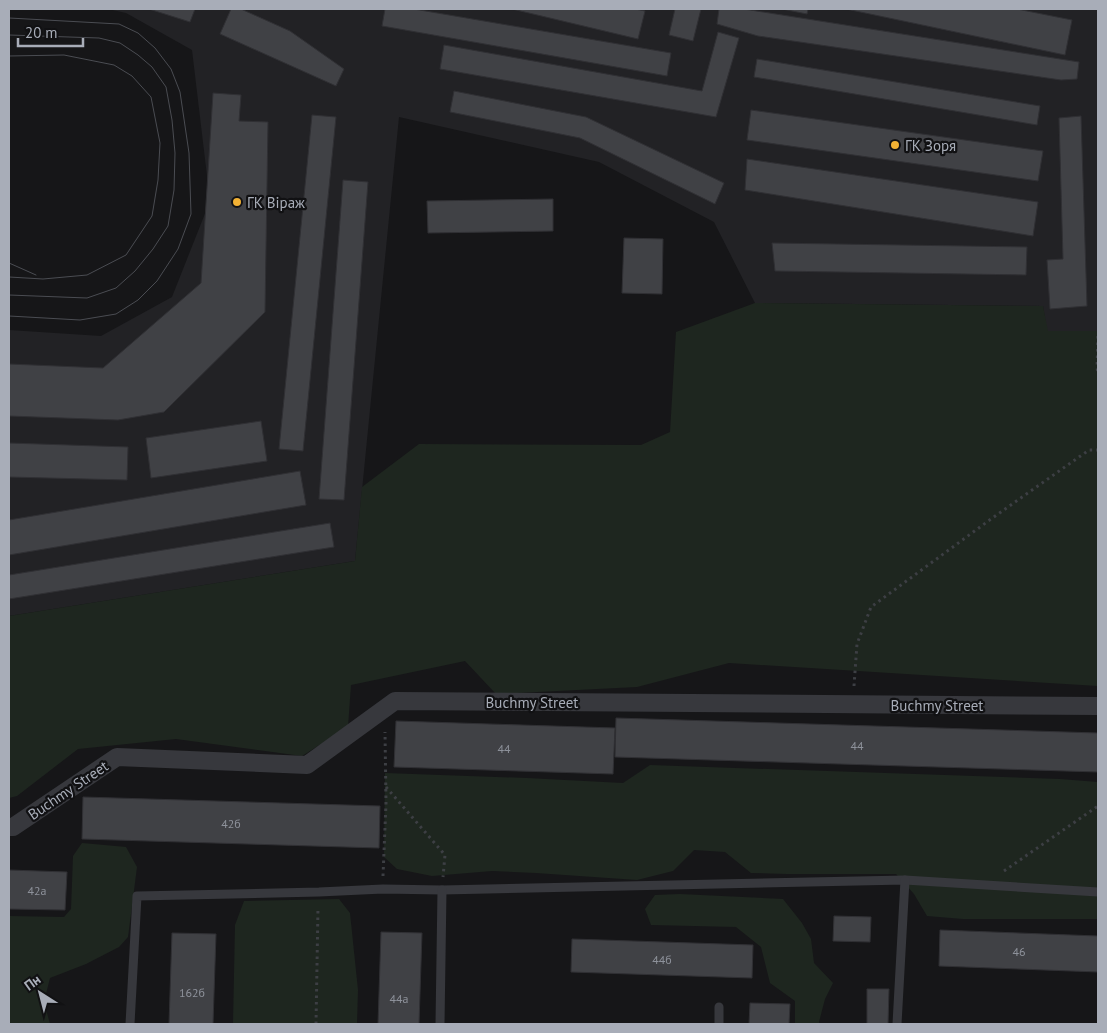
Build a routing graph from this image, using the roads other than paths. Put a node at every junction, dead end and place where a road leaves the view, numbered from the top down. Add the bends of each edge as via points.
1 (1098, 706) edge
2 (9, 827) edge
3 (905, 880) junction
4 (442, 890) junction
5 (1098, 892) edge
6 (719, 1006) dead end
7 (130, 1024) edge
8 (440, 1024) edge
9 (719, 1024) edge
10 (897, 1024) edge

1 - 2 street, Buchmy Street via 395,701 307,765 117,757
3 - 4 lane
3 - 5 lane
3 - 10 lane
4 - 7 lane via 138,896
4 - 8 lane
6 - 9 lane

